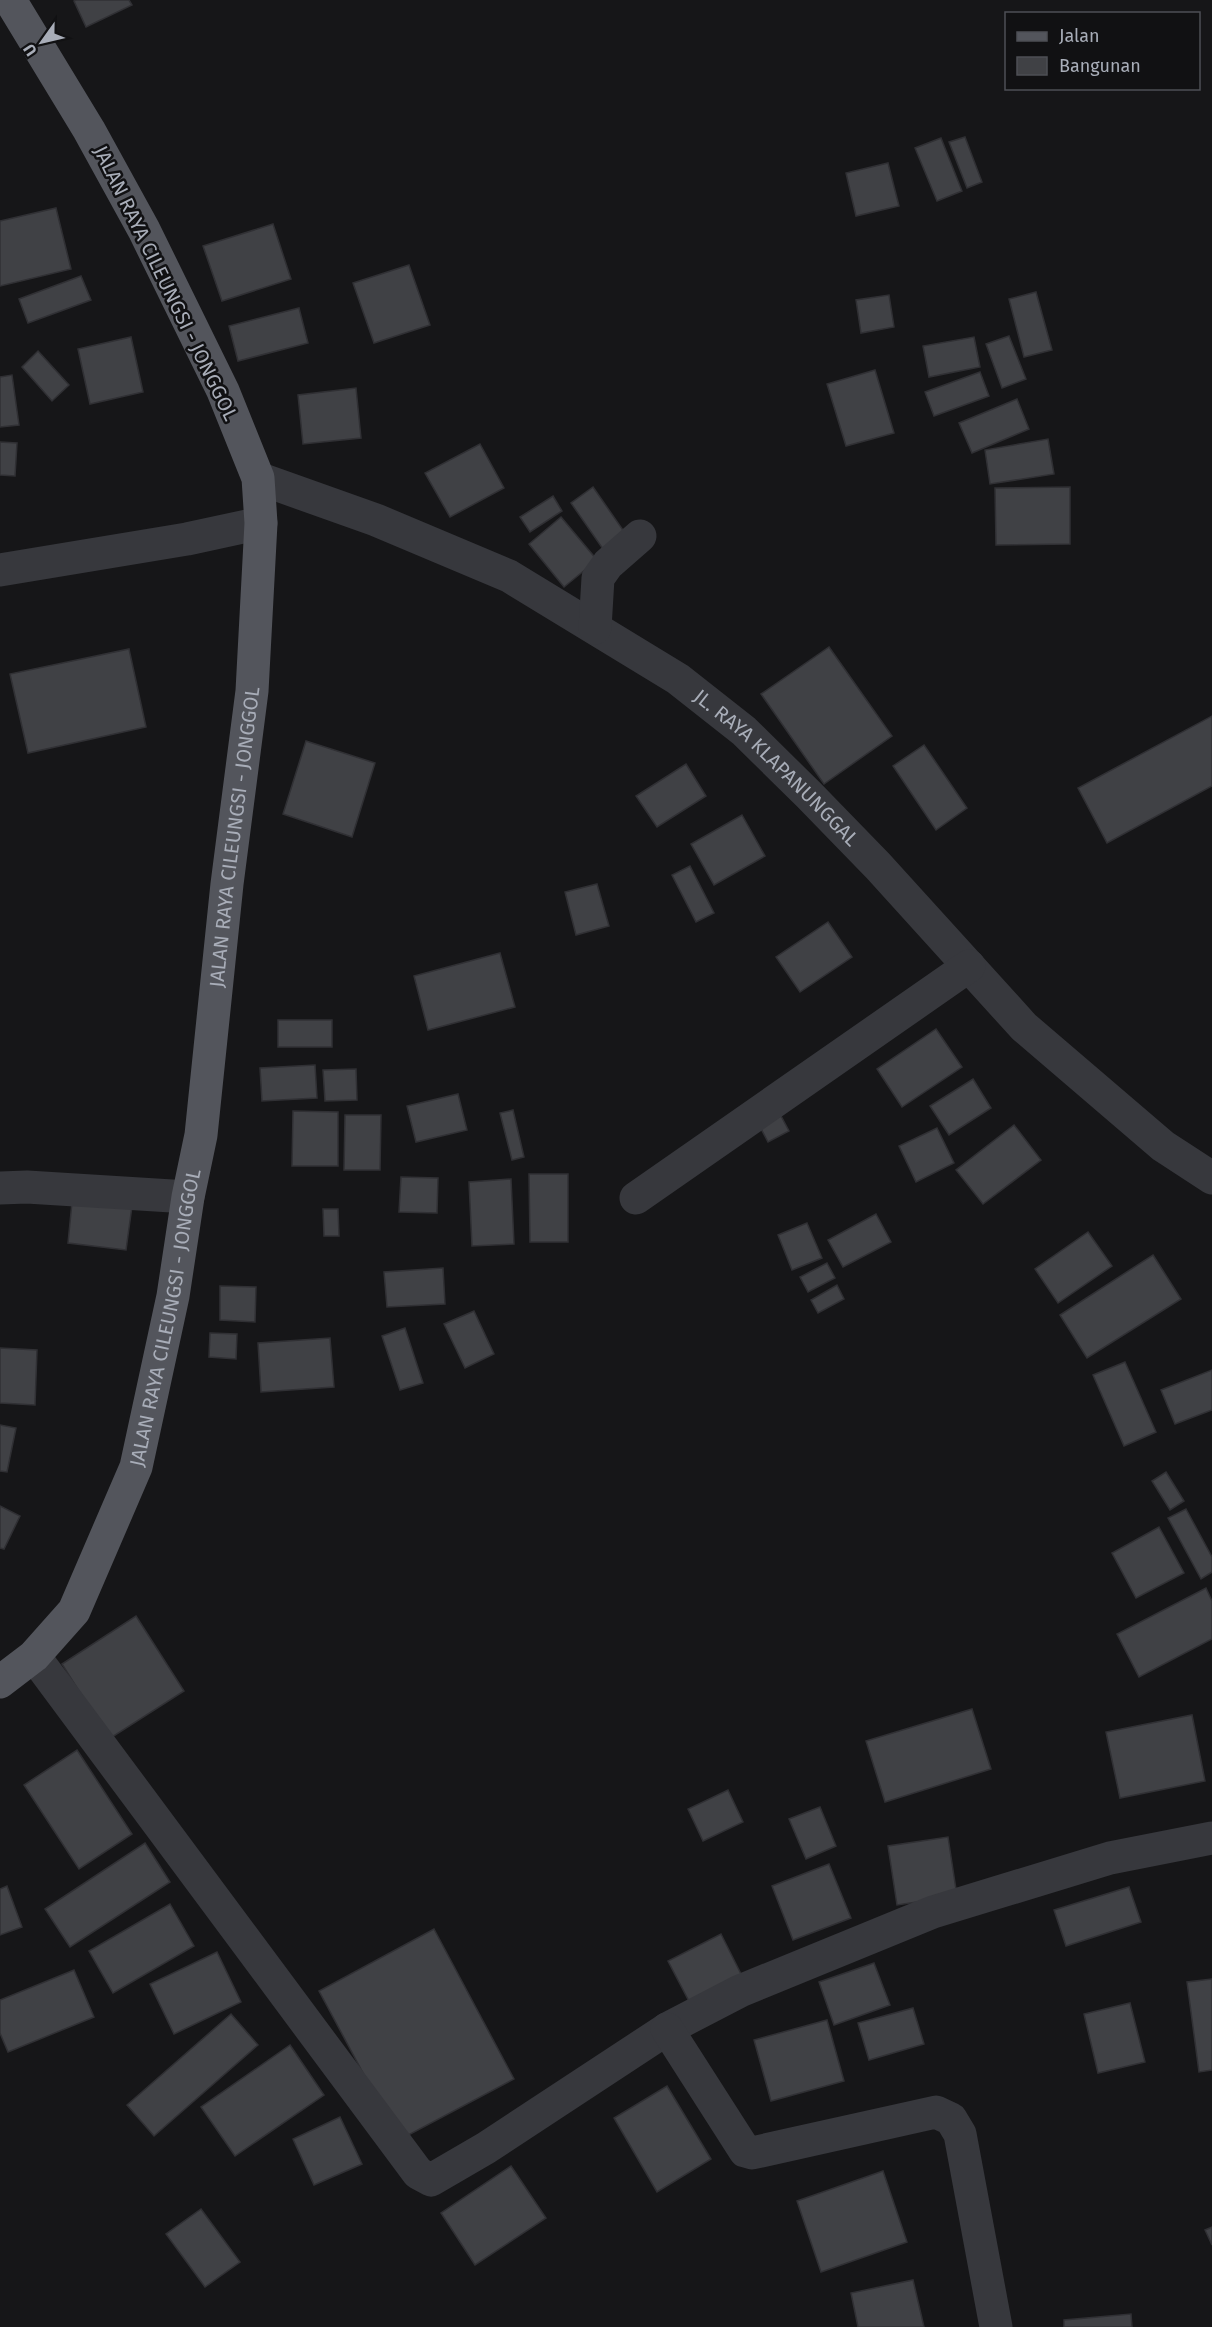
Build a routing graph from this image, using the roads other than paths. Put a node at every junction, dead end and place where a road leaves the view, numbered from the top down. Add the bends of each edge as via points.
1 (10, 0) edge
2 (258, 478) junction
3 (261, 523) junction
4 (640, 536) dead end
5 (0, 570) edge
6 (595, 628) junction
7 (969, 966) junction
8 (1212, 1178) edge
9 (0, 1188) edge
10 (189, 1197) junction
11 (636, 1198) dead end
12 (34, 1656) junction
13 (0, 1682) edge
14 (1212, 1838) edge
15 (667, 2030) junction
16 (996, 2327) edge

1 - 2 main road, JALAN RAYA CILEUNGSI - JONGGOL via 144,230 223,391
2 - 3 main road, JALAN RAYA CILEUNGSI - JONGGOL
2 - 6 street, JL. RAYA KLAPANUNGGAL via 375,520 509,576
3 - 5 street
3 - 10 main road, JALAN RAYA CILEUNGSI - JONGGOL via 252,691 201,1135
4 - 6 street via 598,578
6 - 7 street, JL. RAYA KLAPANUNGGAL via 678,679 744,731 878,866
7 - 8 street, JL. RAYA KLAPANUNGGAL via 1024,1027 1163,1146
7 - 11 street
9 - 10 street
10 - 12 main road, JALAN RAYA CILEUNGSI - JONGGOL via 173,1296 136,1467 74,1611
12 - 13 main road, JALAN RAYA CILEUNGSI - JONGGOL
12 - 15 street via 421,2176 436,2179
14 - 15 street via 1110,1858 933,1912 740,1991
15 - 16 street via 746,2151 752,2153 936,2112 951,2119 960,2134

